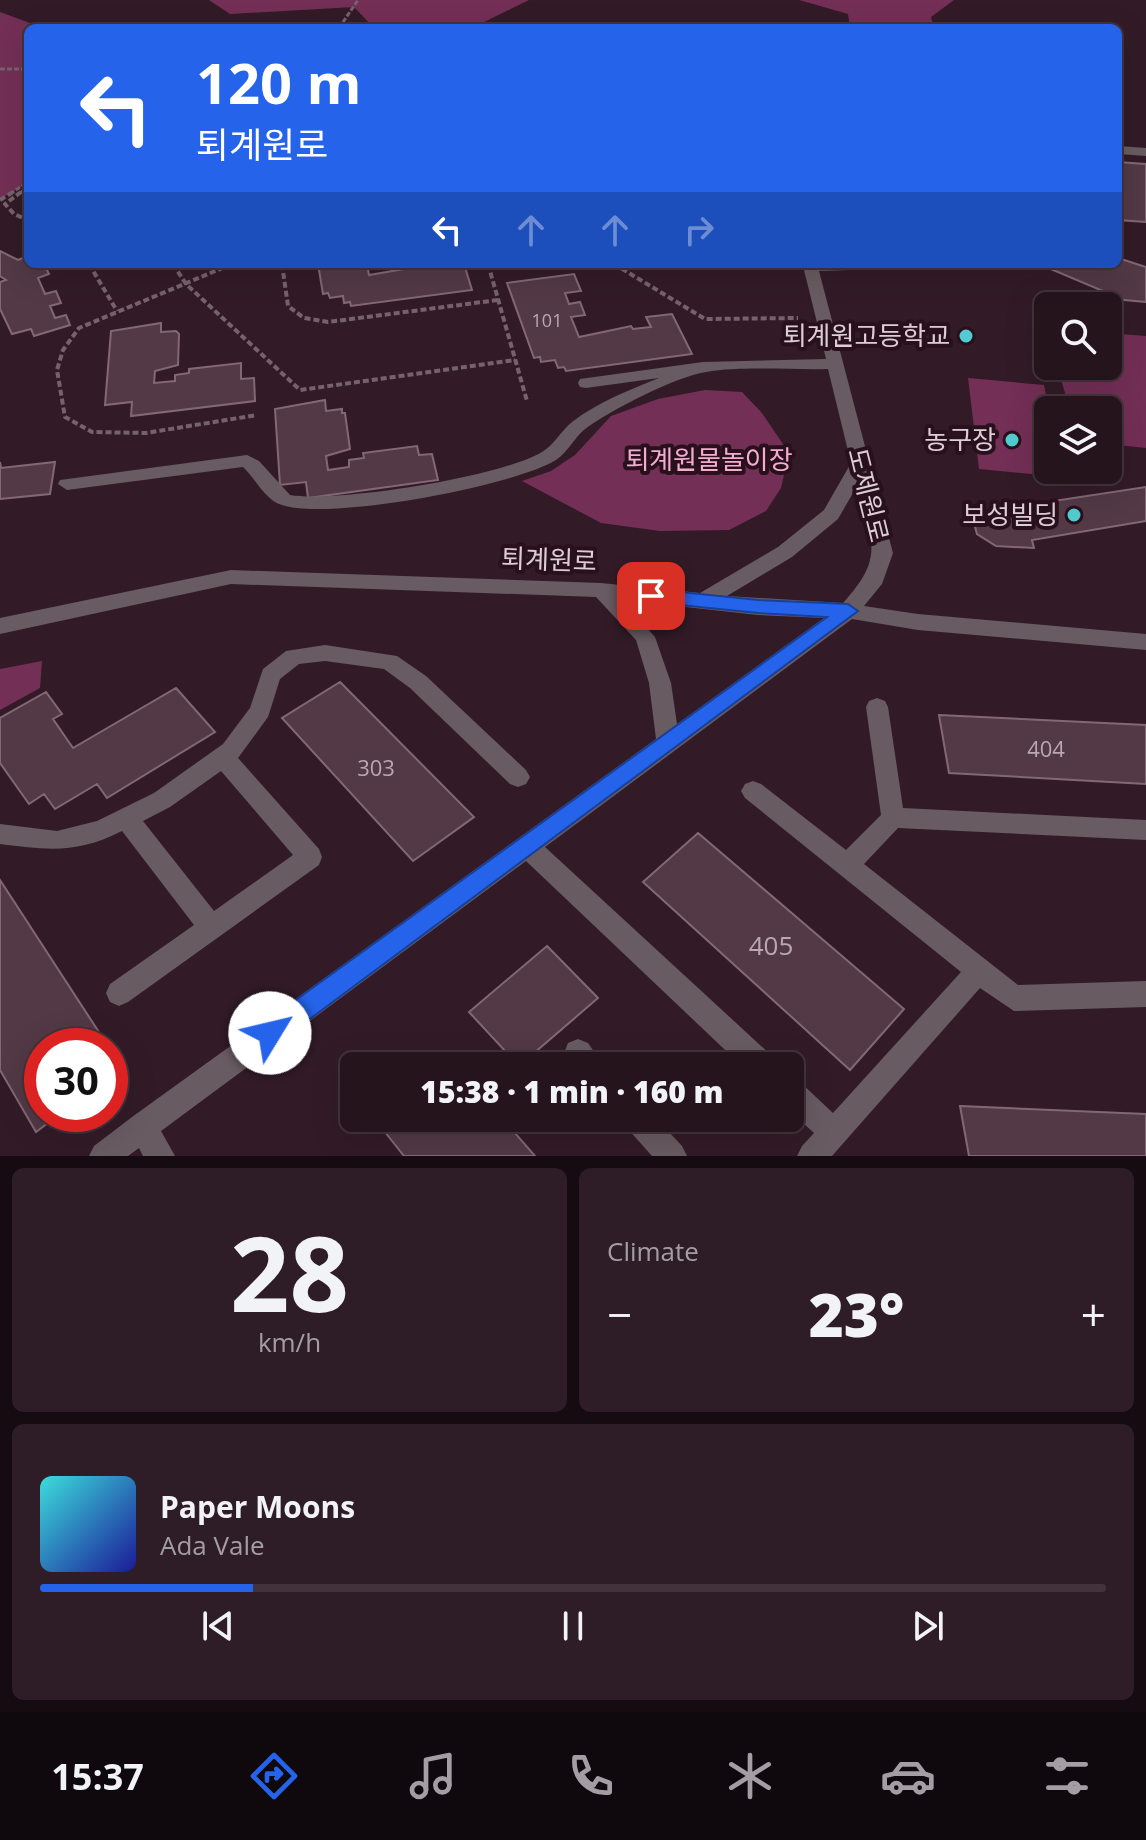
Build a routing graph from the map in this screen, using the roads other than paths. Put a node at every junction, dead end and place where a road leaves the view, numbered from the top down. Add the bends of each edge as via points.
1 (1122, 150) edge
2 (1146, 152) edge
3 (807, 268) edge
4 (834, 364) junction
5 (703, 367) junction
6 (586, 383) dead end
7 (860, 464) junction
8 (67, 484) dead end
9 (601, 590) junction
10 (701, 602) junction
11 (848, 611) junction
12 (0, 626) edge
13 (1146, 642) edge
14 (877, 707) dead end
15 (668, 743) junction
16 (223, 757) junction
17 (518, 777) dead end
18 (753, 791) dead end
19 (126, 818) junction
20 (893, 818) junction
21 (1146, 830) edge
22 (0, 834) edge
23 (527, 846) junction
24 (847, 865) junction
25 (212, 928) junction
26 (979, 970) junction
27 (119, 993) dead end
28 (1146, 994) edge
29 (747, 1052) edge
30 (804, 1105) edge
31 (142, 1127) junction
32 (650, 1132) edge
33 (834, 1133) junction
34 (104, 1156) edge
35 (160, 1156) edge
36 (672, 1156) edge
37 (812, 1156) edge

1 - 2 street
3 - 4 street, 도제원로
4 - 5 street
4 - 7 street, 도제원로
5 - 6 street
5 - 8 street via 624,398 576,428 548,457 496,475 401,494 308,505 284,500 247,461
7 - 10 street via 831,514 785,552
7 - 11 street, 도제원로 via 883,553 872,584
9 - 10 street, 퇴계원로
9 - 12 street, 퇴계원로 via 231,577
9 - 15 street via 645,637 660,683
10 - 11 street, 퇴계원로
11 - 13 street, 퇴계원로
11 - 15 street, 도제원로
14 - 20 street
15 - 23 street, 도제원로
16 - 17 street via 260,711 271,675 294,657 325,653 389,662 418,682
16 - 19 street
16 - 25 street via 310,857
18 - 24 street
19 - 22 street via 57,841
19 - 25 street
20 - 21 street
20 - 24 street
23 - 29 street
23 - 31 street, 도제원로
24 - 26 street
25 - 27 street
26 - 28 street via 1014,998
26 - 33 street
30 - 33 street
31 - 34 street, 도제원로
31 - 35 street
32 - 36 street
33 - 37 street

